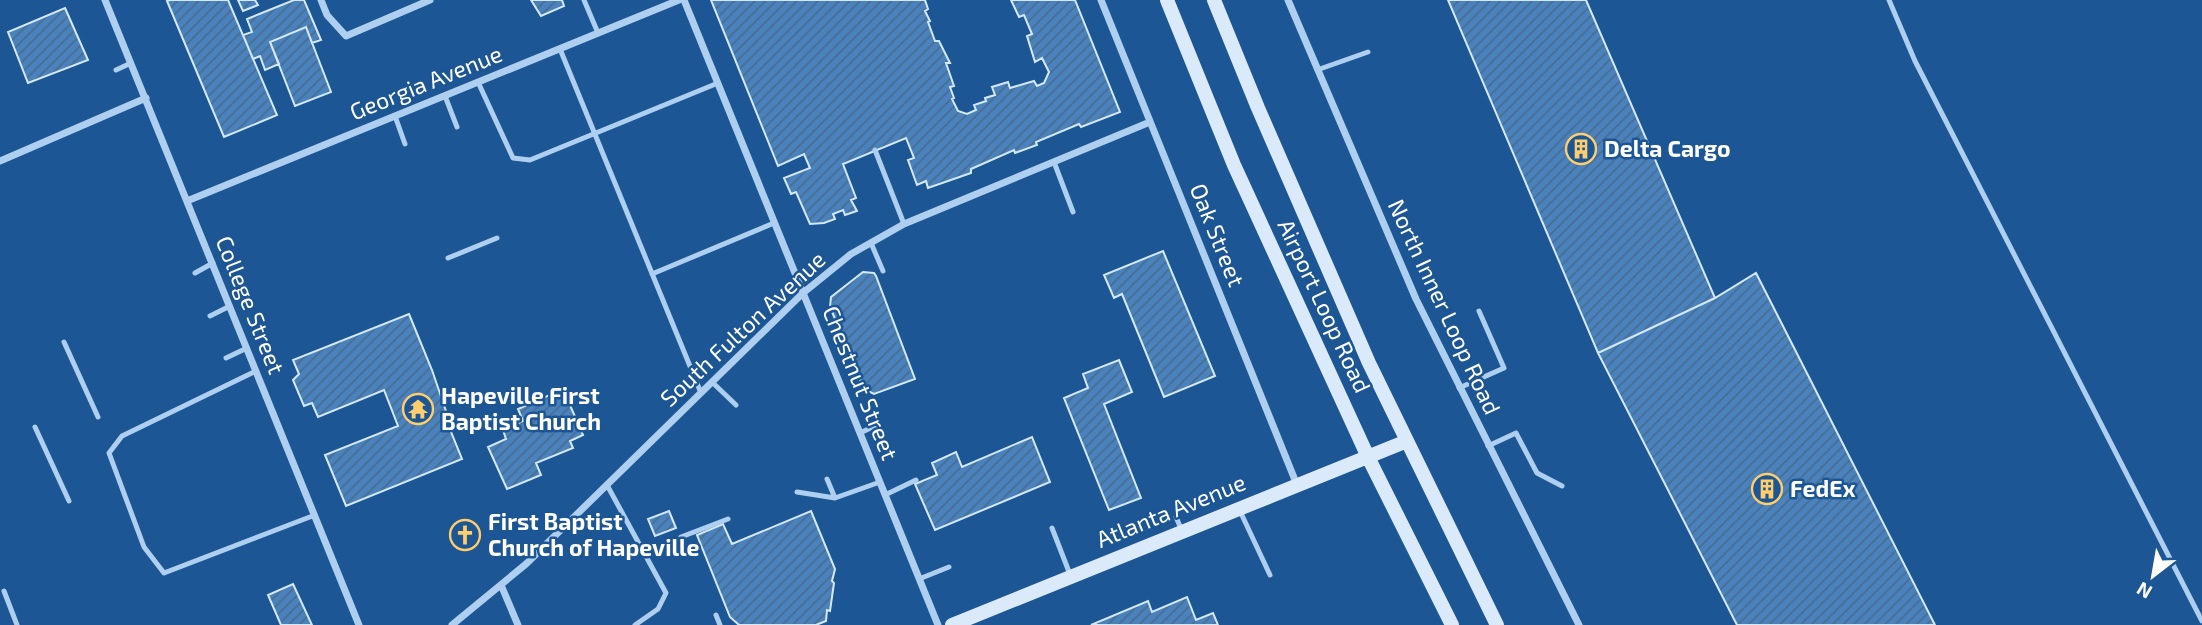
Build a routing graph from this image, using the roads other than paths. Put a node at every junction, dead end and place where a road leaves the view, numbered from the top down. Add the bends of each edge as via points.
1 (105, 0) edge
2 (321, 0) edge
3 (430, 0) edge
4 (584, 0) edge
5 (682, 0) edge
6 (1101, 0) edge
7 (1167, 0) edge
8 (1214, 0) edge
9 (1288, 0) edge
10 (1889, 0) edge
11 (598, 33) junction
12 (560, 49) junction
13 (1368, 52) dead end
14 (131, 63) junction
15 (1317, 70) junction
16 (116, 71) dead end
17 (478, 82) junction
18 (718, 83) junction
19 (445, 96) junction
20 (146, 98) junction
21 (395, 116) junction
22 (1150, 122) junction
23 (457, 127) dead end
24 (595, 134) junction
25 (405, 144) dead end
26 (875, 150) dead end
27 (0, 161) edge
28 (1054, 162) junction
29 (187, 201) junction
30 (1073, 212) dead end
31 (775, 223) junction
32 (904, 224) junction
33 (497, 239) dead end
34 (871, 243) junction
35 (448, 258) dead end
36 (213, 263) junction
37 (883, 271) dead end
38 (195, 273) dead end
39 (652, 274) junction
40 (803, 293) junction
41 (230, 306) junction
42 (1479, 310) dead end
43 (210, 316) dead end
44 (64, 342) dead end
45 (247, 348) junction
46 (226, 358) dead end
47 (256, 371) junction
48 (712, 382) junction
49 (1459, 388) junction
50 (701, 393) junction
51 (736, 405) dead end
52 (98, 417) dead end
53 (879, 424) dead end
54 (35, 427) dead end
55 (860, 433) junction
56 (1408, 441) junction
57 (1488, 446) junction
58 (1368, 457) junction
59 (827, 479) dead end
60 (916, 480) dead end
61 (880, 482) junction
62 (607, 485) junction
63 (1297, 485) junction
64 (1562, 486) dead end
65 (797, 492) dead end
66 (885, 495) junction
67 (835, 498) junction
68 (69, 501) dead end
69 (1238, 509) junction
70 (315, 514) junction
71 (1176, 517) dead end
72 (728, 519) dead end
73 (1052, 528) dead end
74 (1182, 531) junction
75 (681, 537) dead end
76 (950, 567) dead end
77 (1270, 575) dead end
78 (1071, 577) junction
79 (919, 579) junction
80 (500, 585) junction
81 (4, 591) dead end
82 (716, 615) dead end
83 (2202, 621) edge
84 (17, 625) edge
85 (359, 625) edge
86 (452, 625) edge
87 (518, 625) edge
88 (635, 625) edge
89 (720, 625) edge
90 (938, 625) edge
91 (952, 625) edge
92 (1452, 625) edge
93 (1497, 625) edge
94 (1579, 625) edge

1 - 14 street, College Street
2 - 3 street via 327,15 346,36
4 - 11 lane
5 - 11 street, Georgia Avenue
5 - 18 street, Chestnut Street
6 - 22 street, Oak Street
7 - 58 main road, Airport Loop Road via 1234,165
8 - 56 main road, Airport Loop Road via 1369,363
9 - 15 street, North Inner Loop Road
10 - 83 lane via 1915,61
11 - 12 street, Georgia Avenue
12 - 17 street, Georgia Avenue
12 - 24 lane
13 - 15 lane
14 - 16 lane
14 - 20 street, College Street
15 - 49 street, North Inner Loop Road
17 - 19 street, Georgia Avenue
17 - 24 lane via 513,158 530,160
18 - 24 lane
18 - 31 street, Chestnut Street
19 - 21 street, Georgia Avenue
19 - 23 lane
20 - 27 street
20 - 29 street, College Street
21 - 25 lane
21 - 29 street, Georgia Avenue
22 - 28 street, South Fulton Avenue
22 - 63 street, Oak Street
24 - 39 lane
26 - 32 lane
28 - 30 lane
28 - 32 street, South Fulton Avenue
29 - 36 street, College Street
31 - 39 lane
31 - 40 street, Chestnut Street
32 - 34 street, South Fulton Avenue
33 - 35 lane
34 - 37 lane
34 - 40 street, South Fulton Avenue
36 - 38 lane
36 - 41 street, College Street
39 - 50 lane
40 - 48 street, South Fulton Avenue
40 - 55 street, Chestnut Street
41 - 43 lane
41 - 45 street, College Street
42 - 49 lane via 1504,368
44 - 52 lane
45 - 46 lane
45 - 47 street, College Street
47 - 70 street, College Street
47 - 70 lane via 122,436 109,453 144,547 164,573
48 - 50 street, South Fulton Avenue
48 - 51 lane
49 - 57 street, North Inner Loop Road
50 - 62 street, South Fulton Avenue
53 - 55 lane
54 - 68 lane
55 - 61 street, Chestnut Street
56 - 58 main road, Atlanta Avenue
56 - 93 main road, Airport Loop Road
57 - 64 lane via 1516,433 1537,473
57 - 94 street, North Inner Loop Road
58 - 63 main road, Atlanta Avenue
58 - 92 main road, Airport Loop Road
59 - 67 lane
60 - 66 lane
61 - 66 street, Chestnut Street
61 - 67 lane
62 - 80 street, South Fulton Avenue
62 - 88 lane via 666,593 658,608
63 - 69 main road, Atlanta Avenue
65 - 67 lane
66 - 79 street, Chestnut Street
69 - 74 main road, Atlanta Avenue
69 - 77 lane
70 - 85 street, College Street
71 - 74 lane
72 - 75 lane
73 - 78 lane
74 - 78 main road, Atlanta Avenue
76 - 79 lane
78 - 91 main road, Atlanta Avenue
79 - 90 street, Chestnut Street
80 - 86 street, South Fulton Avenue
80 - 87 street
81 - 84 lane
82 - 89 lane

